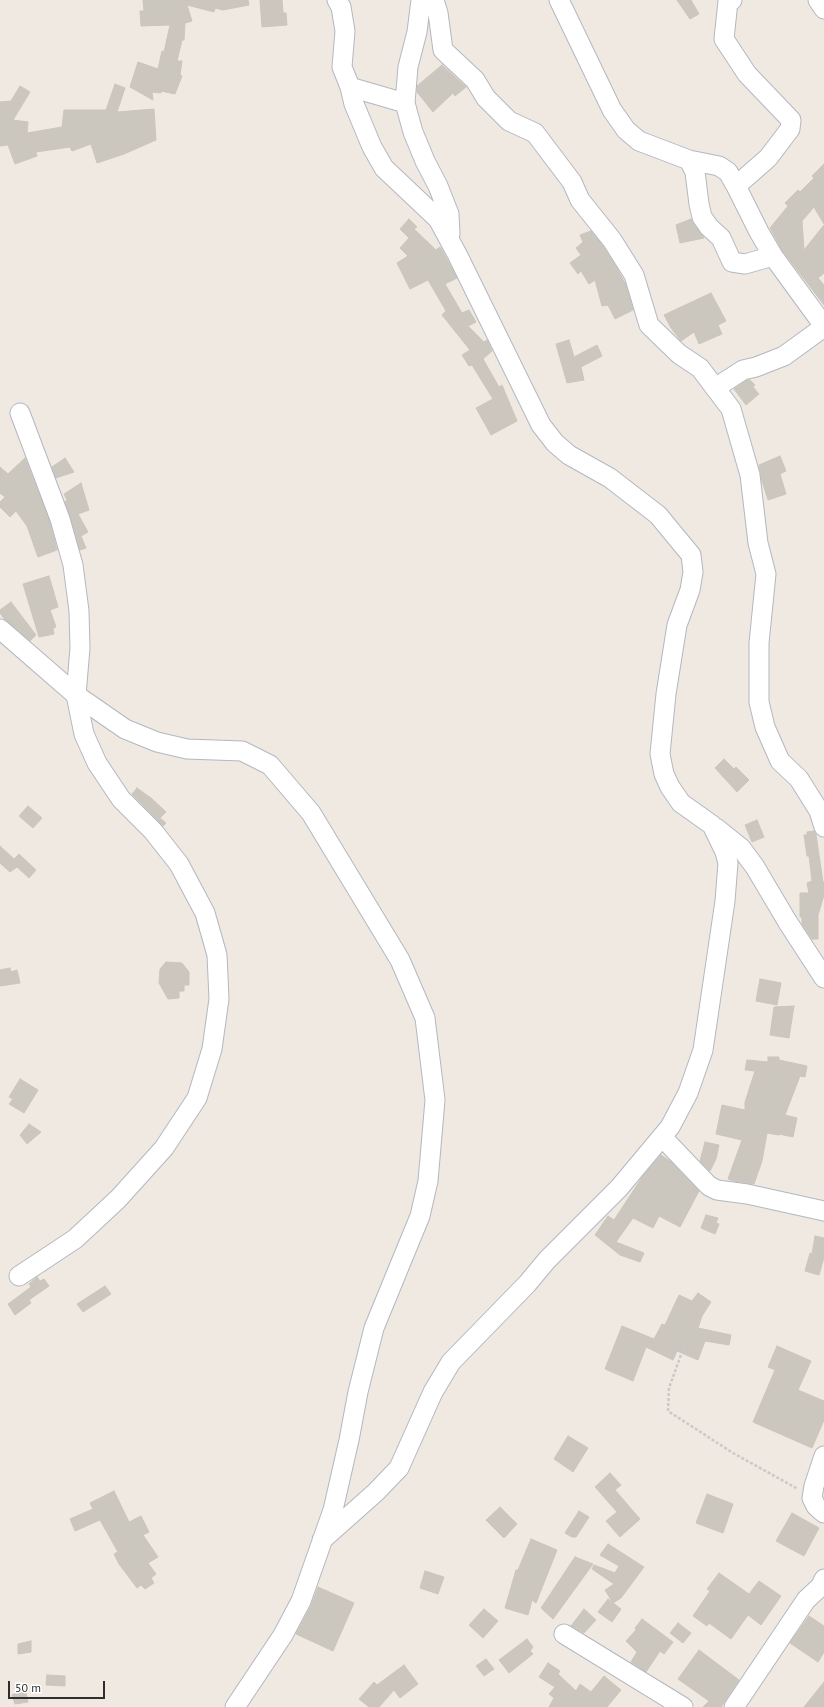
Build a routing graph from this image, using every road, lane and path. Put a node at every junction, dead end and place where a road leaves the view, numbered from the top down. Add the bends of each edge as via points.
1 (336, 0) edge
2 (421, 0) edge
3 (434, 0) edge
4 (559, 0) edge
5 (732, 0) edge
6 (818, 0) edge
7 (824, 9) edge
8 (350, 87) junction
9 (405, 103) junction
10 (689, 160) junction
11 (736, 186) junction
12 (450, 241) junction
13 (773, 256) junction
14 (824, 326) edge
15 (715, 388) junction
16 (20, 413) dead end
17 (0, 629) edge
18 (76, 695) junction
19 (712, 825) junction
20 (824, 826) edge
21 (824, 955) edge
22 (823, 977) edge
23 (662, 1137) junction
24 (824, 1211) edge
25 (19, 1276) dead end
26 (686, 1341) dead end
27 (824, 1456) edge
28 (812, 1498) junction
29 (824, 1513) edge
30 (322, 1540) junction
31 (824, 1579) edge
32 (564, 1634) dead end
33 (235, 1707) edge
34 (683, 1707) edge
35 (734, 1707) edge

1 - 8 street via 346,32 342,67
2 - 9 street via 418,32 408,67
3 - 15 street via 443,50 475,80 486,98 509,121 535,133 572,182 580,200 612,240 634,275 649,325 680,354 700,368
4 - 10 street via 612,110 626,130 639,141
5 - 11 street via 728,1 724,39 747,74 791,120 790,129 768,158
6 - 7 street
8 - 9 street
8 - 12 street via 366,133 384,168 438,219
9 - 12 street via 413,132 449,214
10 - 11 street via 719,166 728,172
10 - 13 street via 695,172 702,217 708,227 721,238 732,262 745,264
11 - 13 street
12 - 19 street via 541,425 555,443 570,455 610,478 658,514 691,555 693,572 690,590 677,625 660,754 664,774 681,803
13 - 14 street
14 - 15 street via 784,356 743,370
15 - 20 street via 731,409 750,475 758,543 766,574 759,643 759,702 765,727 780,760 799,779 819,811
16 - 18 street via 60,519 73,565 80,648
17 - 18 street
18 - 25 street via 84,734 97,763 121,799 153,831 179,864 205,913 217,955 219,999 212,1049 197,1098 164,1148 118,1199 75,1239
18 - 30 street via 125,729 157,742 188,749 242,751 270,765 311,813 400,960 426,1018 435,1100 428,1181 420,1216 374,1328 333,1510
19 - 22 street via 746,854
19 - 23 street via 728,863 726,901 710,1009 703,1050 688,1093
21 - 22 street
23 - 24 street via 709,1186 717,1190
23 - 30 street via 619,1188 451,1362 433,1392 399,1468
26 - 28 path via 669,1388 668,1411
27 - 28 street
28 - 29 street
30 - 33 street via 301,1601 283,1635
31 - 35 street via 821,1586 806,1600
32 - 34 street

